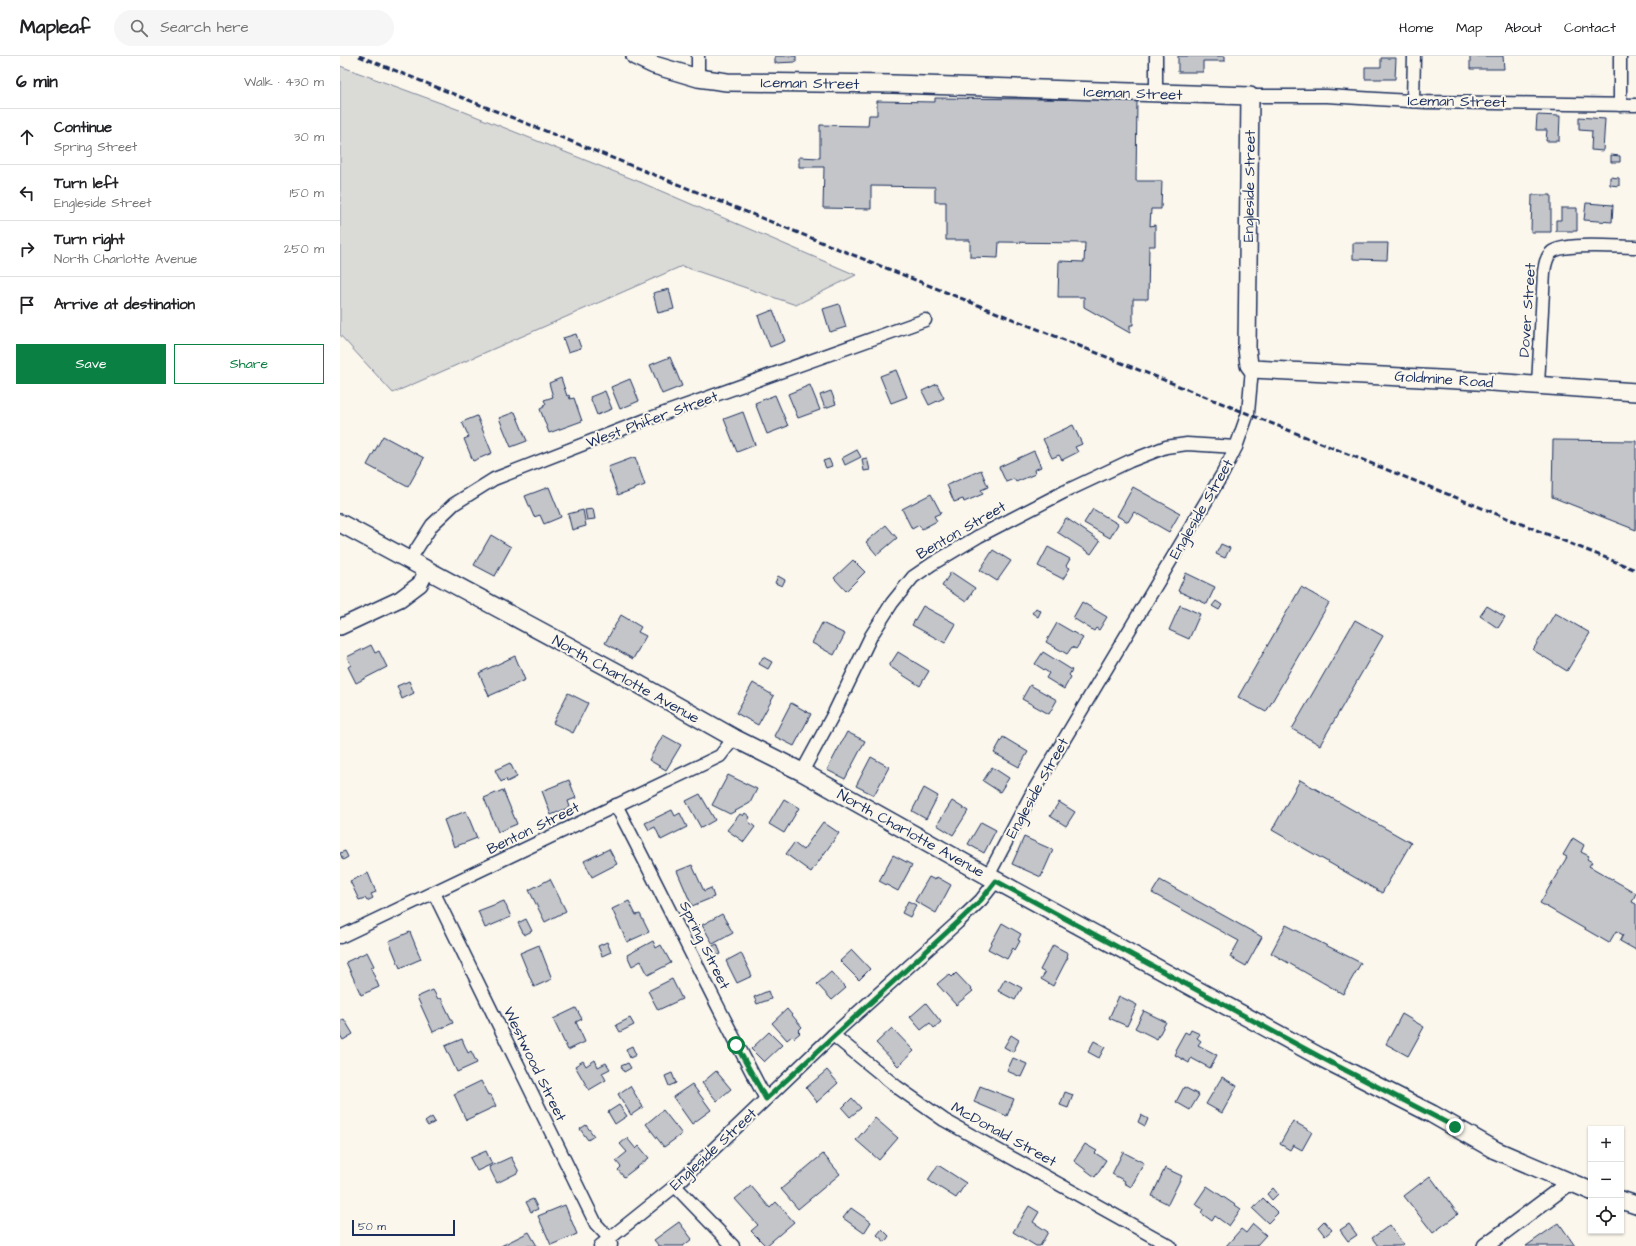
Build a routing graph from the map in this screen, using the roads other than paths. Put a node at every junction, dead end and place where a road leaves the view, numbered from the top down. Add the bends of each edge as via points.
1 (635, 56) edge
2 (698, 56) edge
3 (1156, 56) edge
4 (1414, 56) edge
5 (1620, 56) edge
6 (698, 78) junction
7 (1156, 93) junction
8 (1250, 96) junction
9 (1413, 101) junction
10 (1620, 105) junction
11 (1636, 105) edge
12 (1636, 247) edge
13 (925, 320) dead end
14 (1252, 369) junction
15 (1538, 385) junction
16 (1636, 392) edge
17 (1236, 447) junction
18 (340, 523) edge
19 (409, 561) junction
20 (427, 570) junction
21 (340, 627) edge
22 (734, 738) junction
23 (802, 772) junction
24 (616, 805) junction
25 (992, 879) junction
26 (434, 893) junction
27 (340, 937) edge
28 (833, 1035) junction
29 (766, 1099) junction
30 (1569, 1183) junction
31 (675, 1186) junction
32 (1588, 1190) edge
33 (1624, 1201) edge
34 (1636, 1205) edge
35 (607, 1244) edge
36 (733, 1246) edge
37 (1170, 1246) edge
38 (1485, 1246) edge

1 - 6 main road, Iceman Street via 654,65
2 - 6 street
3 - 7 street
4 - 9 street
5 - 10 street
6 - 7 main road, Iceman Street via 727,82 893,84
7 - 8 main road, Iceman Street
8 - 9 street, Iceman Street via 1327,96
8 - 14 main road, Engleside Street via 1247,348
9 - 10 street, Iceman Street
10 - 11 street, Iceman Street
12 - 15 street, Dover Street via 1570,246 1558,248 1547,257
13 - 19 street, West Phifer Street via 648,419 494,479 448,509 432,525
14 - 15 main road, Goldmine Road
14 - 17 street, Engleside Street via 1248,413
15 - 16 main road, Goldmine Road
17 - 23 street, Benton Street via 1187,444 1166,447 1130,461 986,533 913,577 892,603 871,636
17 - 25 street, Engleside Street via 1032,795
18 - 19 main road, North Charlotte Avenue
19 - 20 main road, North Charlotte Avenue
20 - 21 street via 420,584 400,599
20 - 22 main road, North Charlotte Avenue
22 - 23 main road, North Charlotte Avenue
22 - 24 street, Benton Street via 720,756
23 - 25 main road, North Charlotte Avenue
24 - 26 street, Benton Street
24 - 29 street, Spring Street via 736,1045
25 - 28 street, Engleside Street via 981,900
25 - 30 main road, North Charlotte Avenue via 1495,1150
26 - 27 street, Benton Street
26 - 35 street, Westwood Street
28 - 29 street, Engleside Street
28 - 37 street, McDonald Street via 897,1087 944,1120
29 - 31 street, Engleside Street
30 - 32 main road, North Charlotte Avenue
30 - 38 street
31 - 35 street, Engleside Street
31 - 36 street
33 - 34 main road

